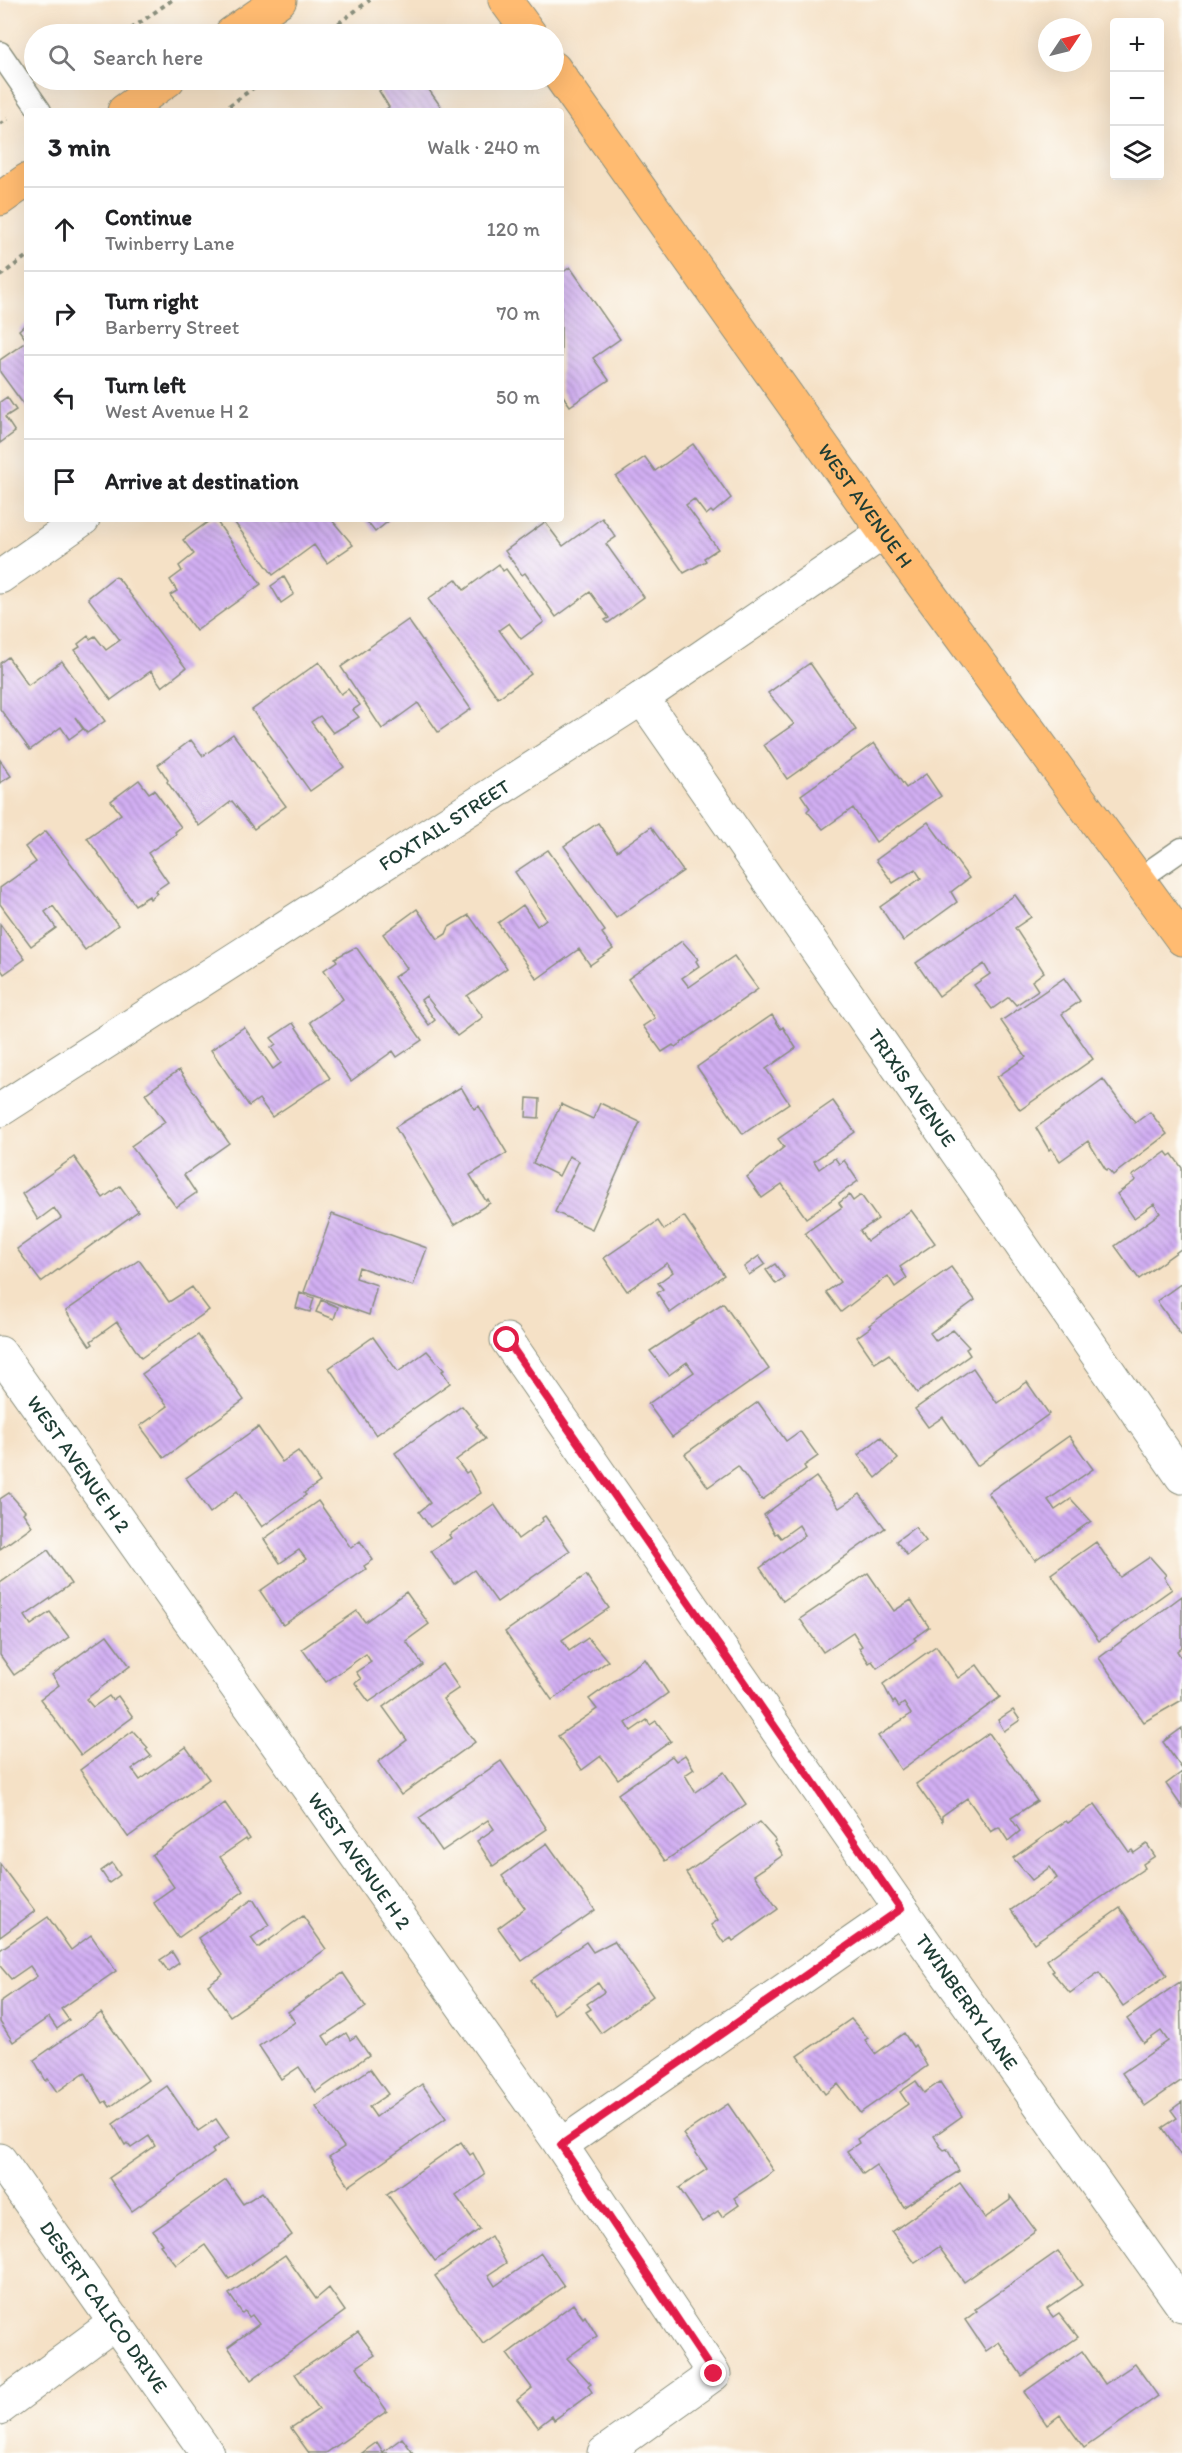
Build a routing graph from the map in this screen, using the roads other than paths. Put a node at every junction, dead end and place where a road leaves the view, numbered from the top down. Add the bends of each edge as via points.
1 (280, 0) edge
2 (505, 0) edge
3 (245, 24) edge
4 (523, 24) edge
5 (0, 53) edge
6 (564, 82) edge
7 (24, 88) edge
8 (26, 90) edge
9 (154, 90) edge
10 (38, 108) edge
11 (128, 108) edge
12 (24, 182) edge
13 (0, 199) edge
14 (79, 522) edge
15 (884, 532) junction
16 (0, 577) edge
17 (642, 698) junction
18 (1182, 849) edge
19 (1138, 879) junction
20 (1182, 939) edge
21 (0, 1110) edge
22 (507, 1340) dead end
23 (0, 1353) edge
24 (1182, 1477) edge
25 (901, 1909) junction
26 (561, 2145) junction
27 (0, 2160) edge
28 (1182, 2305) edge
29 (116, 2322) junction
30 (0, 2408) edge
31 (207, 2453) edge
32 (604, 2453) edge

1 - 3 main road
2 - 4 main road
5 - 7 lane
6 - 15 main road, WEST AVENUE H
8 - 10 lane
9 - 11 main road
12 - 13 main road
14 - 16 street
15 - 17 street, FOXTAIL STREET
15 - 19 main road, WEST AVENUE H
17 - 21 street, FOXTAIL STREET
17 - 24 street, TRIXIS AVENUE
18 - 19 lane
19 - 20 main road, WEST AVENUE H
22 - 25 street, TWINBERRY LANE
23 - 26 street, WEST AVENUE H 2
25 - 26 street
25 - 28 street, TWINBERRY LANE
26 - 32 street, WEST AVENUE H 2 via 714,2374
27 - 29 street, DESERT CALICO DRIVE
29 - 30 street
29 - 31 street, DESERT CALICO DRIVE

